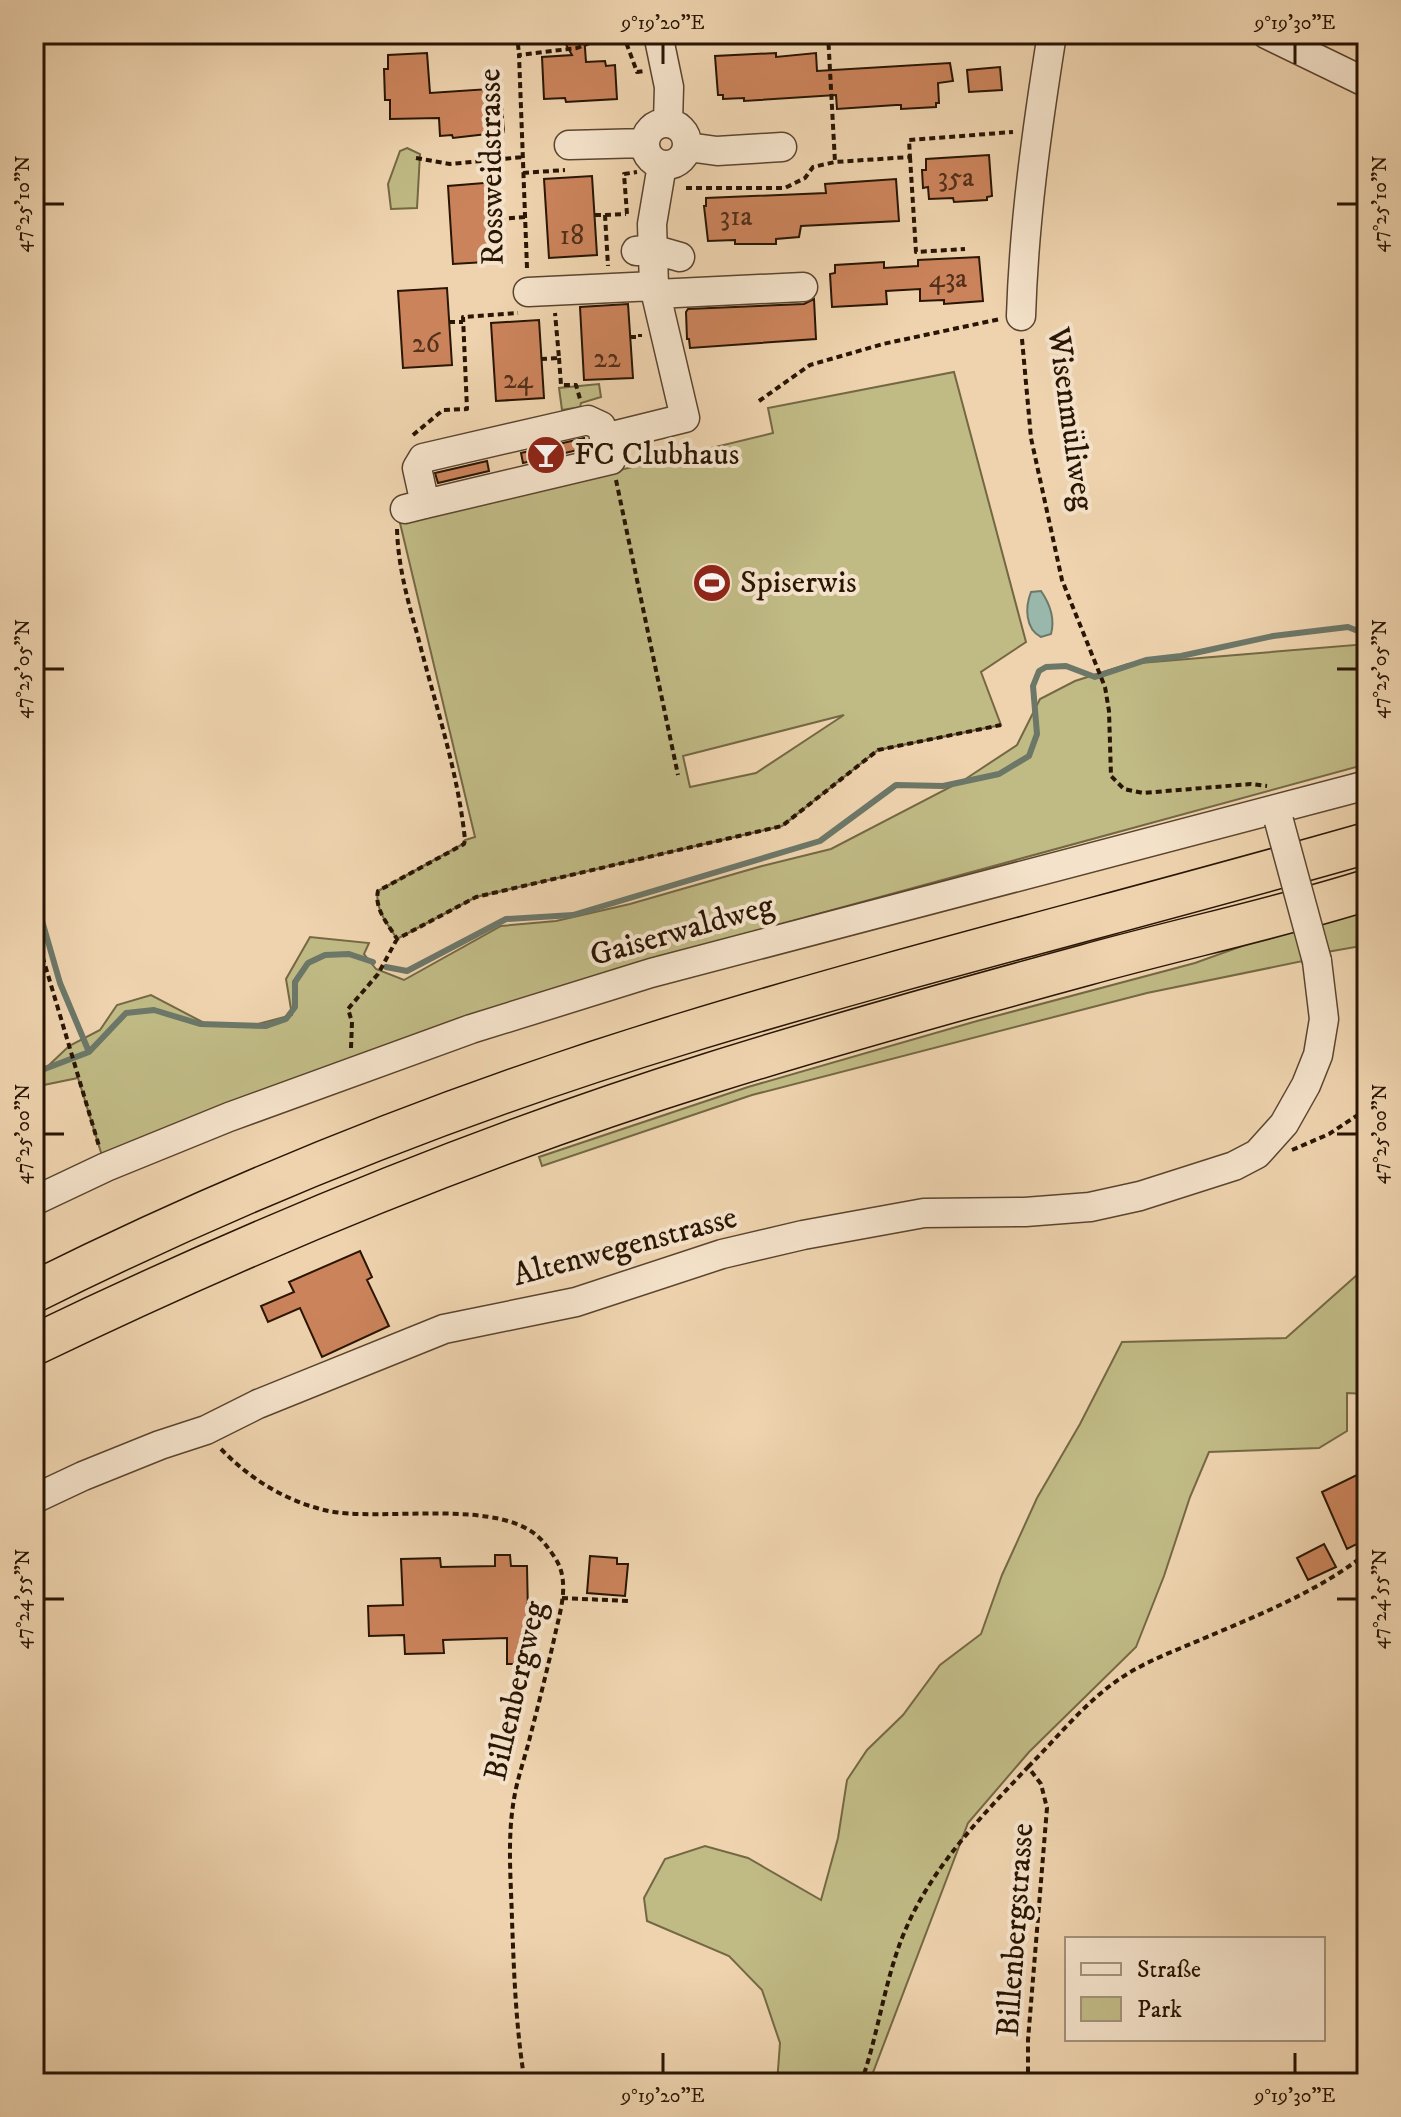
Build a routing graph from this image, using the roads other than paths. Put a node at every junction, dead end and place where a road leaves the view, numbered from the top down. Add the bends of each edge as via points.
1 (1052, 34) edge
2 (1266, 34) edge
3 (670, 37) edge
4 (1367, 83) edge
5 (668, 122) junction
6 (688, 147) junction
7 (782, 147) dead end
8 (653, 154) junction
9 (571, 157) road end
10 (644, 250) junction
11 (680, 257) dead end
12 (803, 287) dead end
13 (655, 290) junction
14 (541, 292) road end
15 (1021, 316) road end
16 (508, 439) junction
17 (608, 449) junction
18 (518, 482) junction
19 (1367, 785) edge
20 (1279, 812) junction
21 (1367, 843) edge
22 (1367, 890) edge
23 (34, 1201) edge
24 (34, 1292) edge
25 (34, 1345) edge
26 (34, 1499) edge

1 - 15 street, Wisenmüliweg via 1036,130
2 - 4 street
3 - 5 street
5 - 6 street via 681,128
5 - 8 street via 655,125 646,137
6 - 7 street
6 - 8 street via 676,163
8 - 9 street
8 - 10 street via 652,224
10 - 11 street
10 - 13 street
12 - 13 street
13 - 14 street
13 - 17 street via 685,418
16 - 17 street via 588,420 601,426
16 - 18 street
16 - 18 street via 419,461 415,506
17 - 18 street
19 - 20 street, Gaiserwaldweg
20 - 23 street, Gaiserwaldweg via 651,973 471,1029 229,1117
20 - 26 street, Altenwegenstrasse, bridge via 1317,961 1324,1019 1306,1085 1284,1124 1257,1154 1203,1177 1112,1203 1025,1212 924,1213 816,1232 722,1254 576,1302 444,1329
21 - 24 highway via 845,986 578,1068 271,1184
22 - 25 highway via 824,1039 601,1109 307,1220

